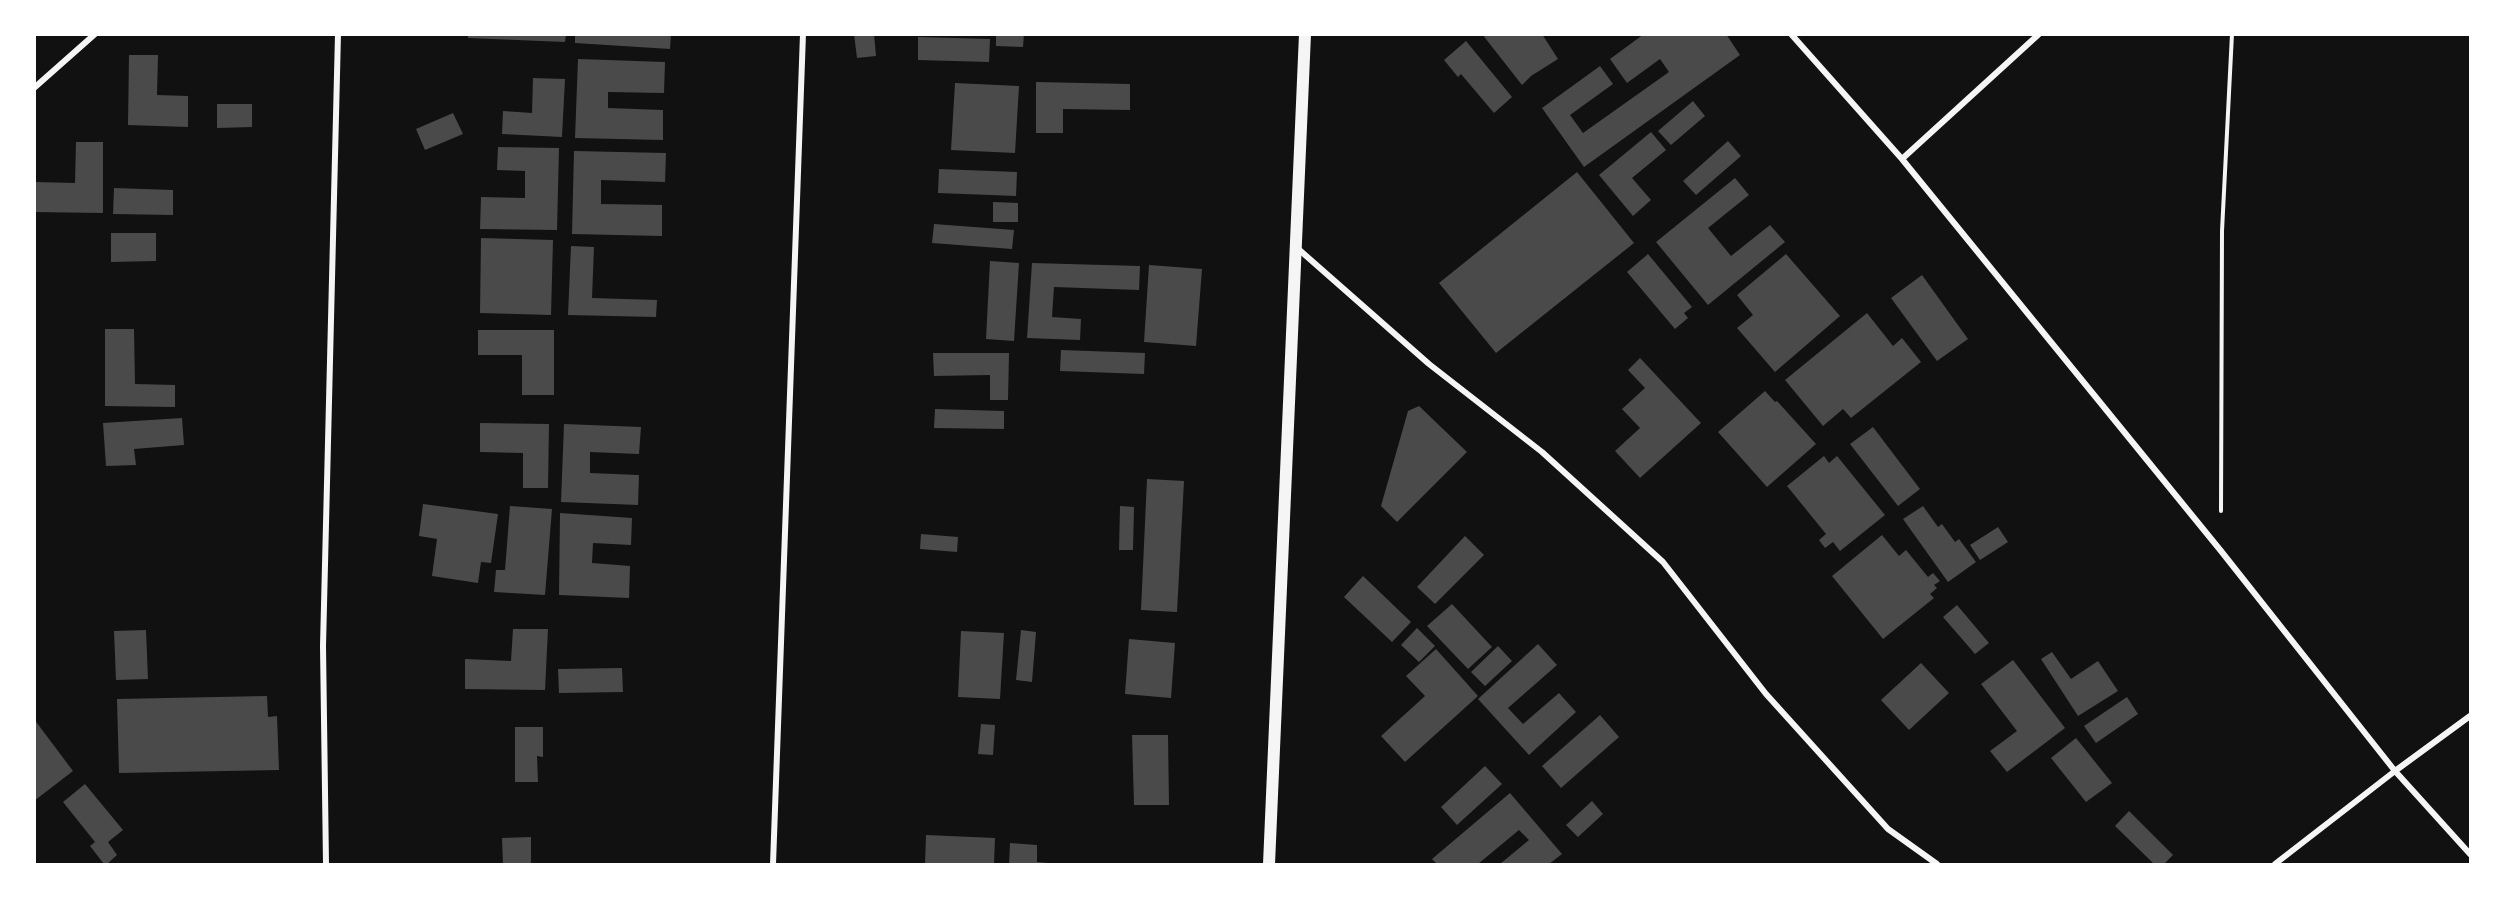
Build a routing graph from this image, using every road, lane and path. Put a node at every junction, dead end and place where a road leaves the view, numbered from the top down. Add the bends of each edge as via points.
1 (95, 34) edge
2 (338, 34) edge
3 (803, 34) edge
4 (1305, 34) edge
5 (1791, 34) edge
6 (2039, 34) edge
7 (2232, 34) edge
8 (34, 88) edge
9 (1902, 159) junction
10 (1296, 247) junction
11 (2221, 551) junction
12 (2470, 716) edge
13 (2395, 771) junction
14 (2470, 854) edge
15 (1271, 862) edge
16 (326, 864) edge
17 (773, 864) edge
18 (1937, 864) edge
19 (2276, 864) edge

1 - 8 street
2 - 16 street via 323,634
3 - 17 street
4 - 10 main road
5 - 9 street
6 - 9 street
7 - 11 path via 2222,231
9 - 11 street
10 - 15 main road
10 - 18 street via 1429,364 1542,452 1663,562 1766,694 1888,829
11 - 13 street
12 - 13 street
13 - 14 street
13 - 19 street

